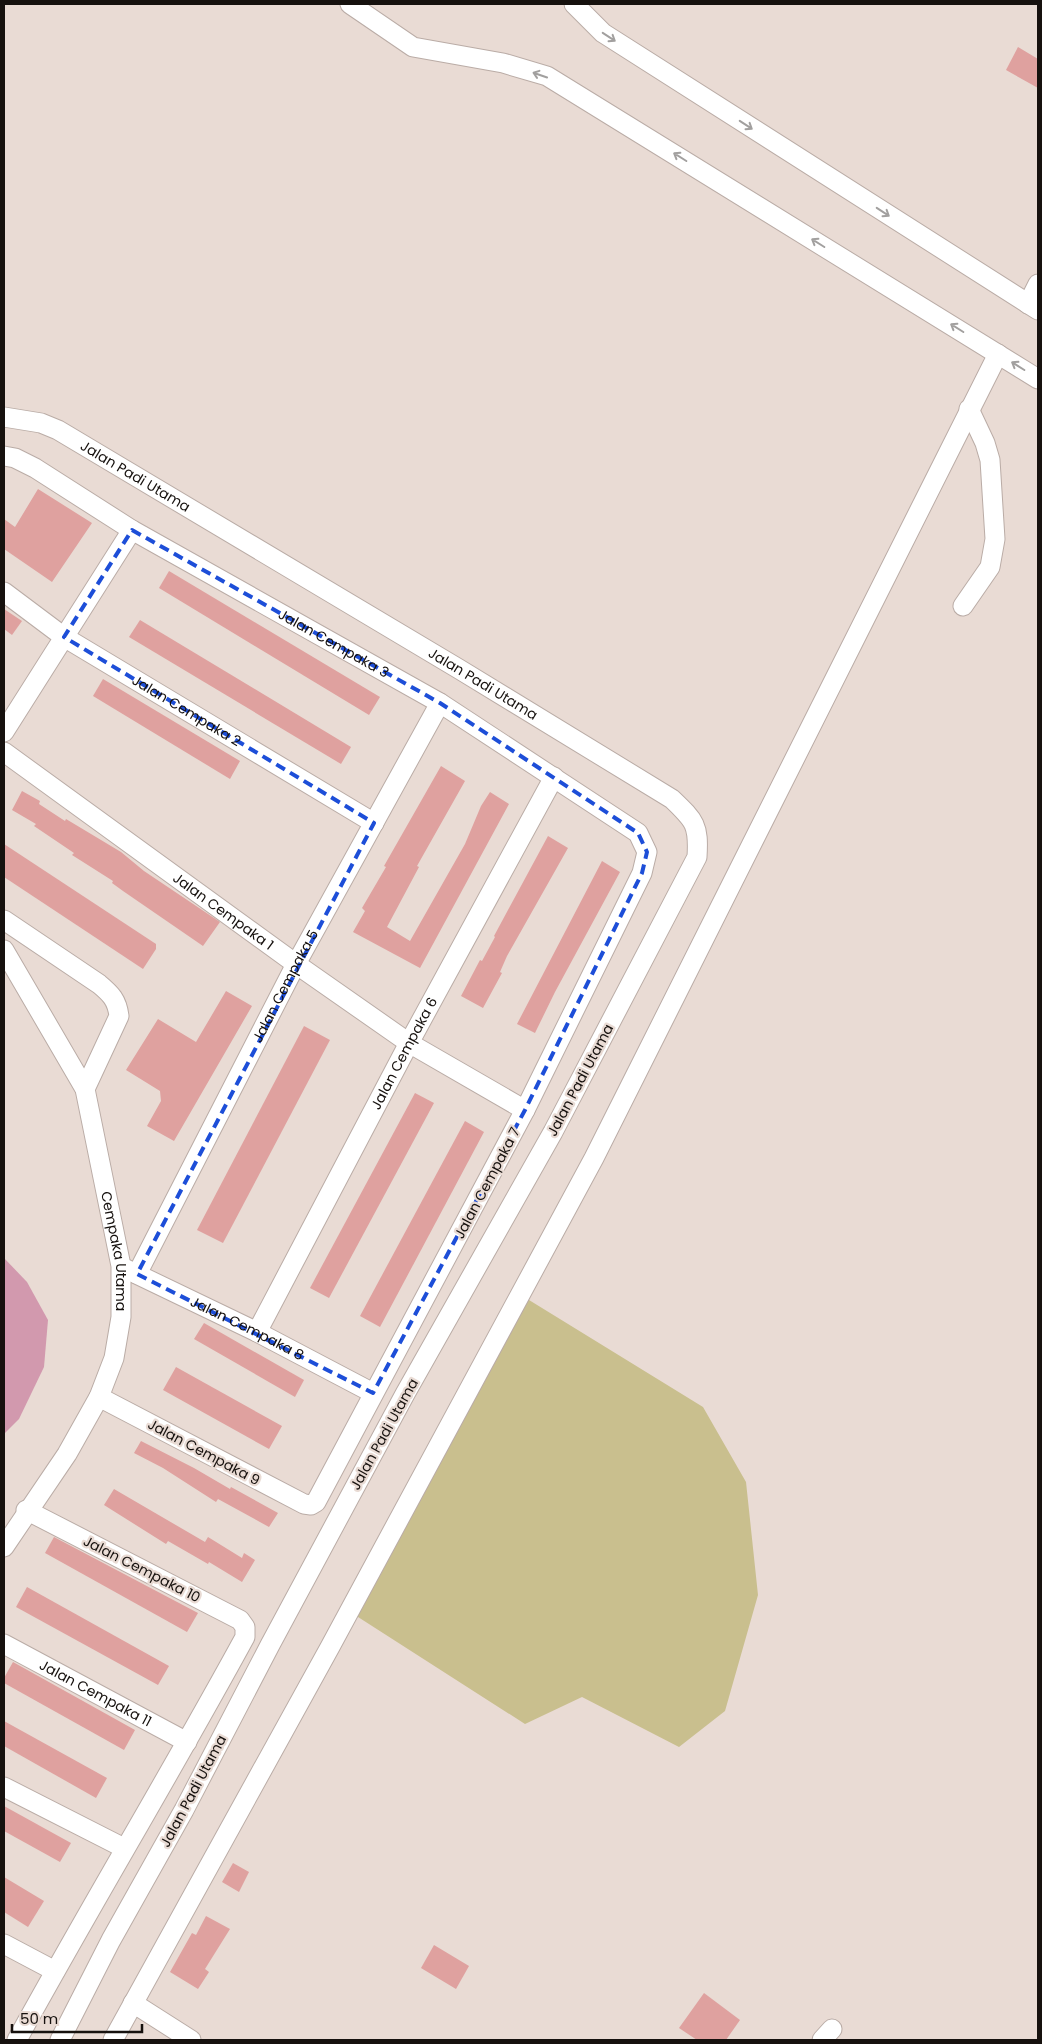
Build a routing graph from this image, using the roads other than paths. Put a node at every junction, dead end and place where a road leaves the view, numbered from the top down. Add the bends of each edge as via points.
1 (350, 4) edge
2 (574, 4) edge
3 (1038, 284) edge
4 (1033, 307) edge
5 (998, 354) junction
6 (1038, 379) edge
7 (969, 409) junction
8 (4, 417) edge
9 (4, 456) edge
10 (132, 530) junction
11 (4, 592) edge
12 (964, 606) dead end
13 (64, 637) junction
14 (440, 703) junction
15 (4, 732) edge
16 (4, 752) edge
17 (554, 777) junction
18 (374, 823) junction
19 (647, 852) joint
20 (4, 920) edge
21 (4, 950) edge
22 (296, 964) junction
23 (409, 1043) junction
24 (85, 1089) junction
25 (526, 1110) junction
26 (129, 1270) junction
27 (258, 1332) junction
28 (373, 1394) junction
29 (99, 1397) junction
30 (311, 1505) joint
31 (26, 1510) junction
32 (4, 1546) edge
33 (4, 1644) edge
34 (187, 1742) junction
35 (4, 1787) edge
36 (124, 1848) junction
37 (4, 1944) edge
38 (55, 1971) junction
39 (133, 2003) junction
40 (17, 2040) edge
41 (60, 2040) edge
42 (113, 2040) edge
43 (191, 2040) edge

5 -> 1 street via 547,76 503,63 414,47
2 -> 4 street via 602,33
3 - 4 street
6 -> 5 street
5 - 7 street
7 - 12 street via 990,460 995,540 990,567
7 - 39 street via 594,1158 335,1638
8 - 41 street, Jalan Padi Utama via 41,423 58,430 451,664 672,799 690,817 698,834 697,857 553,1132 274,1636
9 - 10 street, Jalan Cempaka 3 via 36,468
10 - 13 street
10 - 14 street, Jalan Cempaka 3
11 - 13 street, Jalan Cempaka 2
13 - 15 street
13 - 18 street, Jalan Cempaka 2
14 - 17 street, Jalan Cempaka 3
14 - 18 street, Jalan Cempaka 5
16 - 22 street, Jalan Cempaka 1
17 - 19 street, Jalan Cempaka 3 via 638,833
17 - 23 street, Jalan Cempaka 6
18 - 22 street, Jalan Cempaka 5
19 - 25 street, Jalan Cempaka 7 via 642,873
20 - 24 street via 99,984 113,996 118,1006 119,1016
21 - 24 street, Cempaka Utama
22 - 23 street, Jalan Cempaka 1
22 - 26 street, Jalan Cempaka 5
23 - 25 street, Jalan Cempaka 1
23 - 27 street, Jalan Cempaka 6
24 - 26 street, Cempaka Utama
25 - 28 street, Jalan Cempaka 7
26 - 27 street, Jalan Cempaka 8
26 - 29 street, Cempaka Utama via 114,1358
27 - 28 street, Jalan Cempaka 8
28 - 30 street, Jalan Cempaka 7 via 316,1502
29 - 30 street, Jalan Cempaka 9
29 - 31 street, Cempaka Utama via 67,1454
31 - 32 street, Cempaka Utama
31 - 34 street, Jalan Cempaka 10 via 240,1620 245,1628 245,1637
33 - 34 street, Jalan Cempaka 11
34 - 36 street
35 - 36 street
36 - 38 street
37 - 38 street
38 - 40 street
39 - 42 street
39 - 43 street

